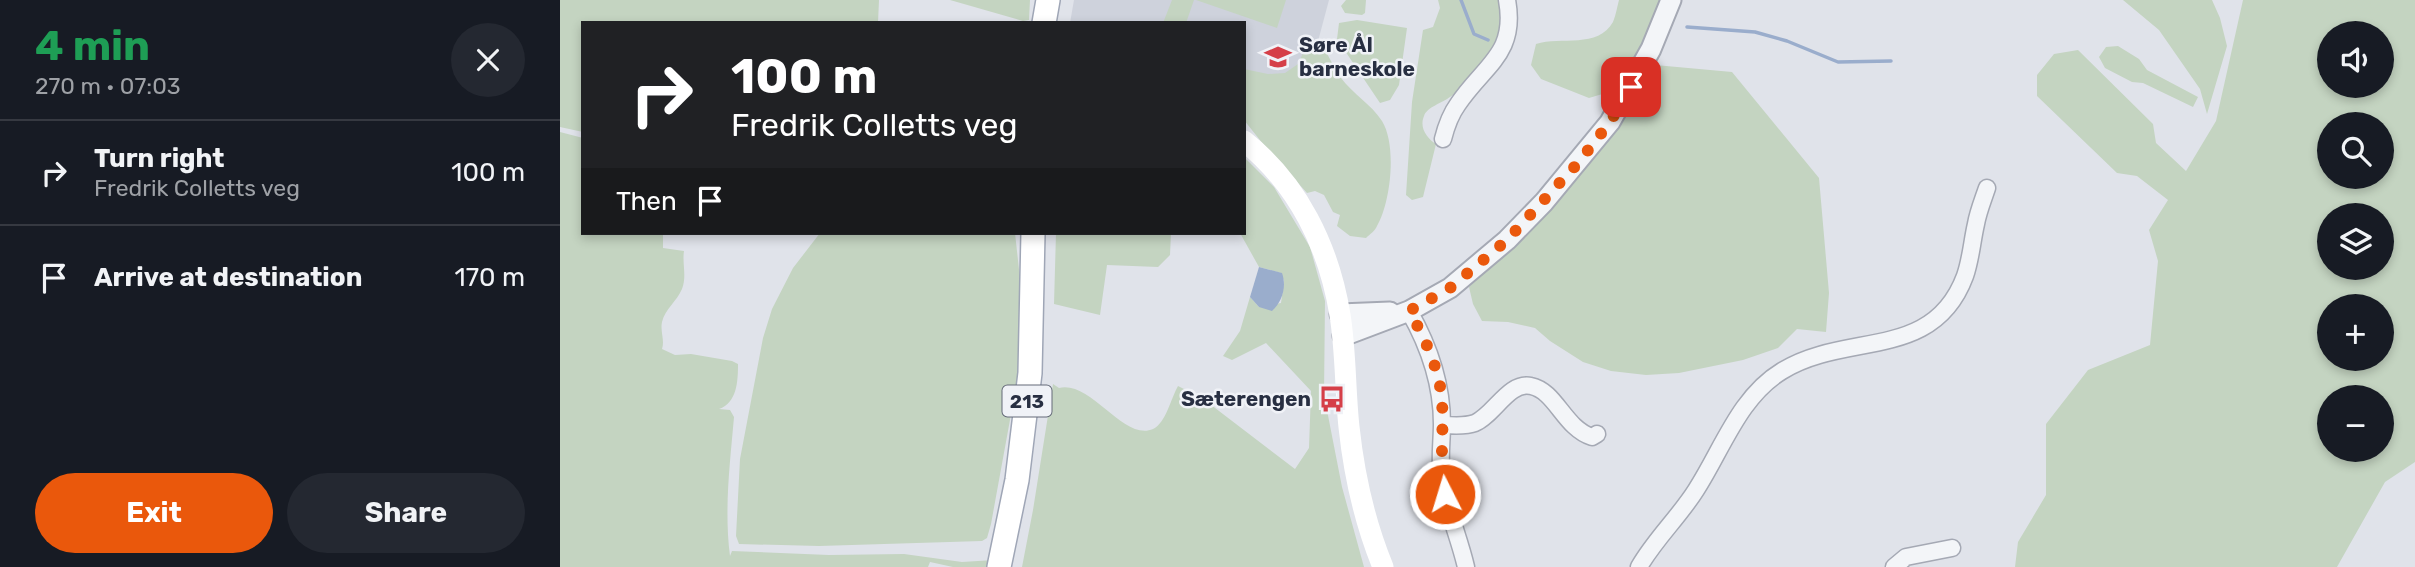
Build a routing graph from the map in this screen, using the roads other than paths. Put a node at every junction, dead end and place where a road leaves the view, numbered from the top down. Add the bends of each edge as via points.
1 (1048, 0) edge
2 (1507, 0) edge
3 (1671, 0) edge
4 (1044, 21) edge
5 (1443, 139) dead end
6 (1246, 143) edge
7 (1987, 188) dead end
8 (1033, 235) edge
9 (1409, 311) junction
10 (1340, 314) junction
11 (1343, 336) junction
12 (1442, 425) junction
13 (1597, 434) dead end
14 (1952, 548) dead end
15 (999, 567) edge
16 (1383, 567) edge
17 (1466, 567) edge
18 (1639, 567) edge
19 (1894, 567) edge

1 - 4 main road
2 - 5 street via 1510,23 1504,47 1458,104
3 - 9 street via 1631,87 1578,163 1471,272
6 - 10 main road via 1296,196 1312,225 1330,266
7 - 18 street via 1965,276 1949,307 1907,336 1814,356 1781,371 1742,409 1695,492
8 - 15 main road, 213 via 1030,373 1017,480
9 - 10 street
9 - 11 street
9 - 12 street via 1436,373
10 - 11 main road
11 - 16 main road via 1349,427 1359,486
12 - 13 street via 1474,423 1524,385 1543,391 1582,434
12 - 17 street via 1441,475
14 - 19 street via 1906,556

